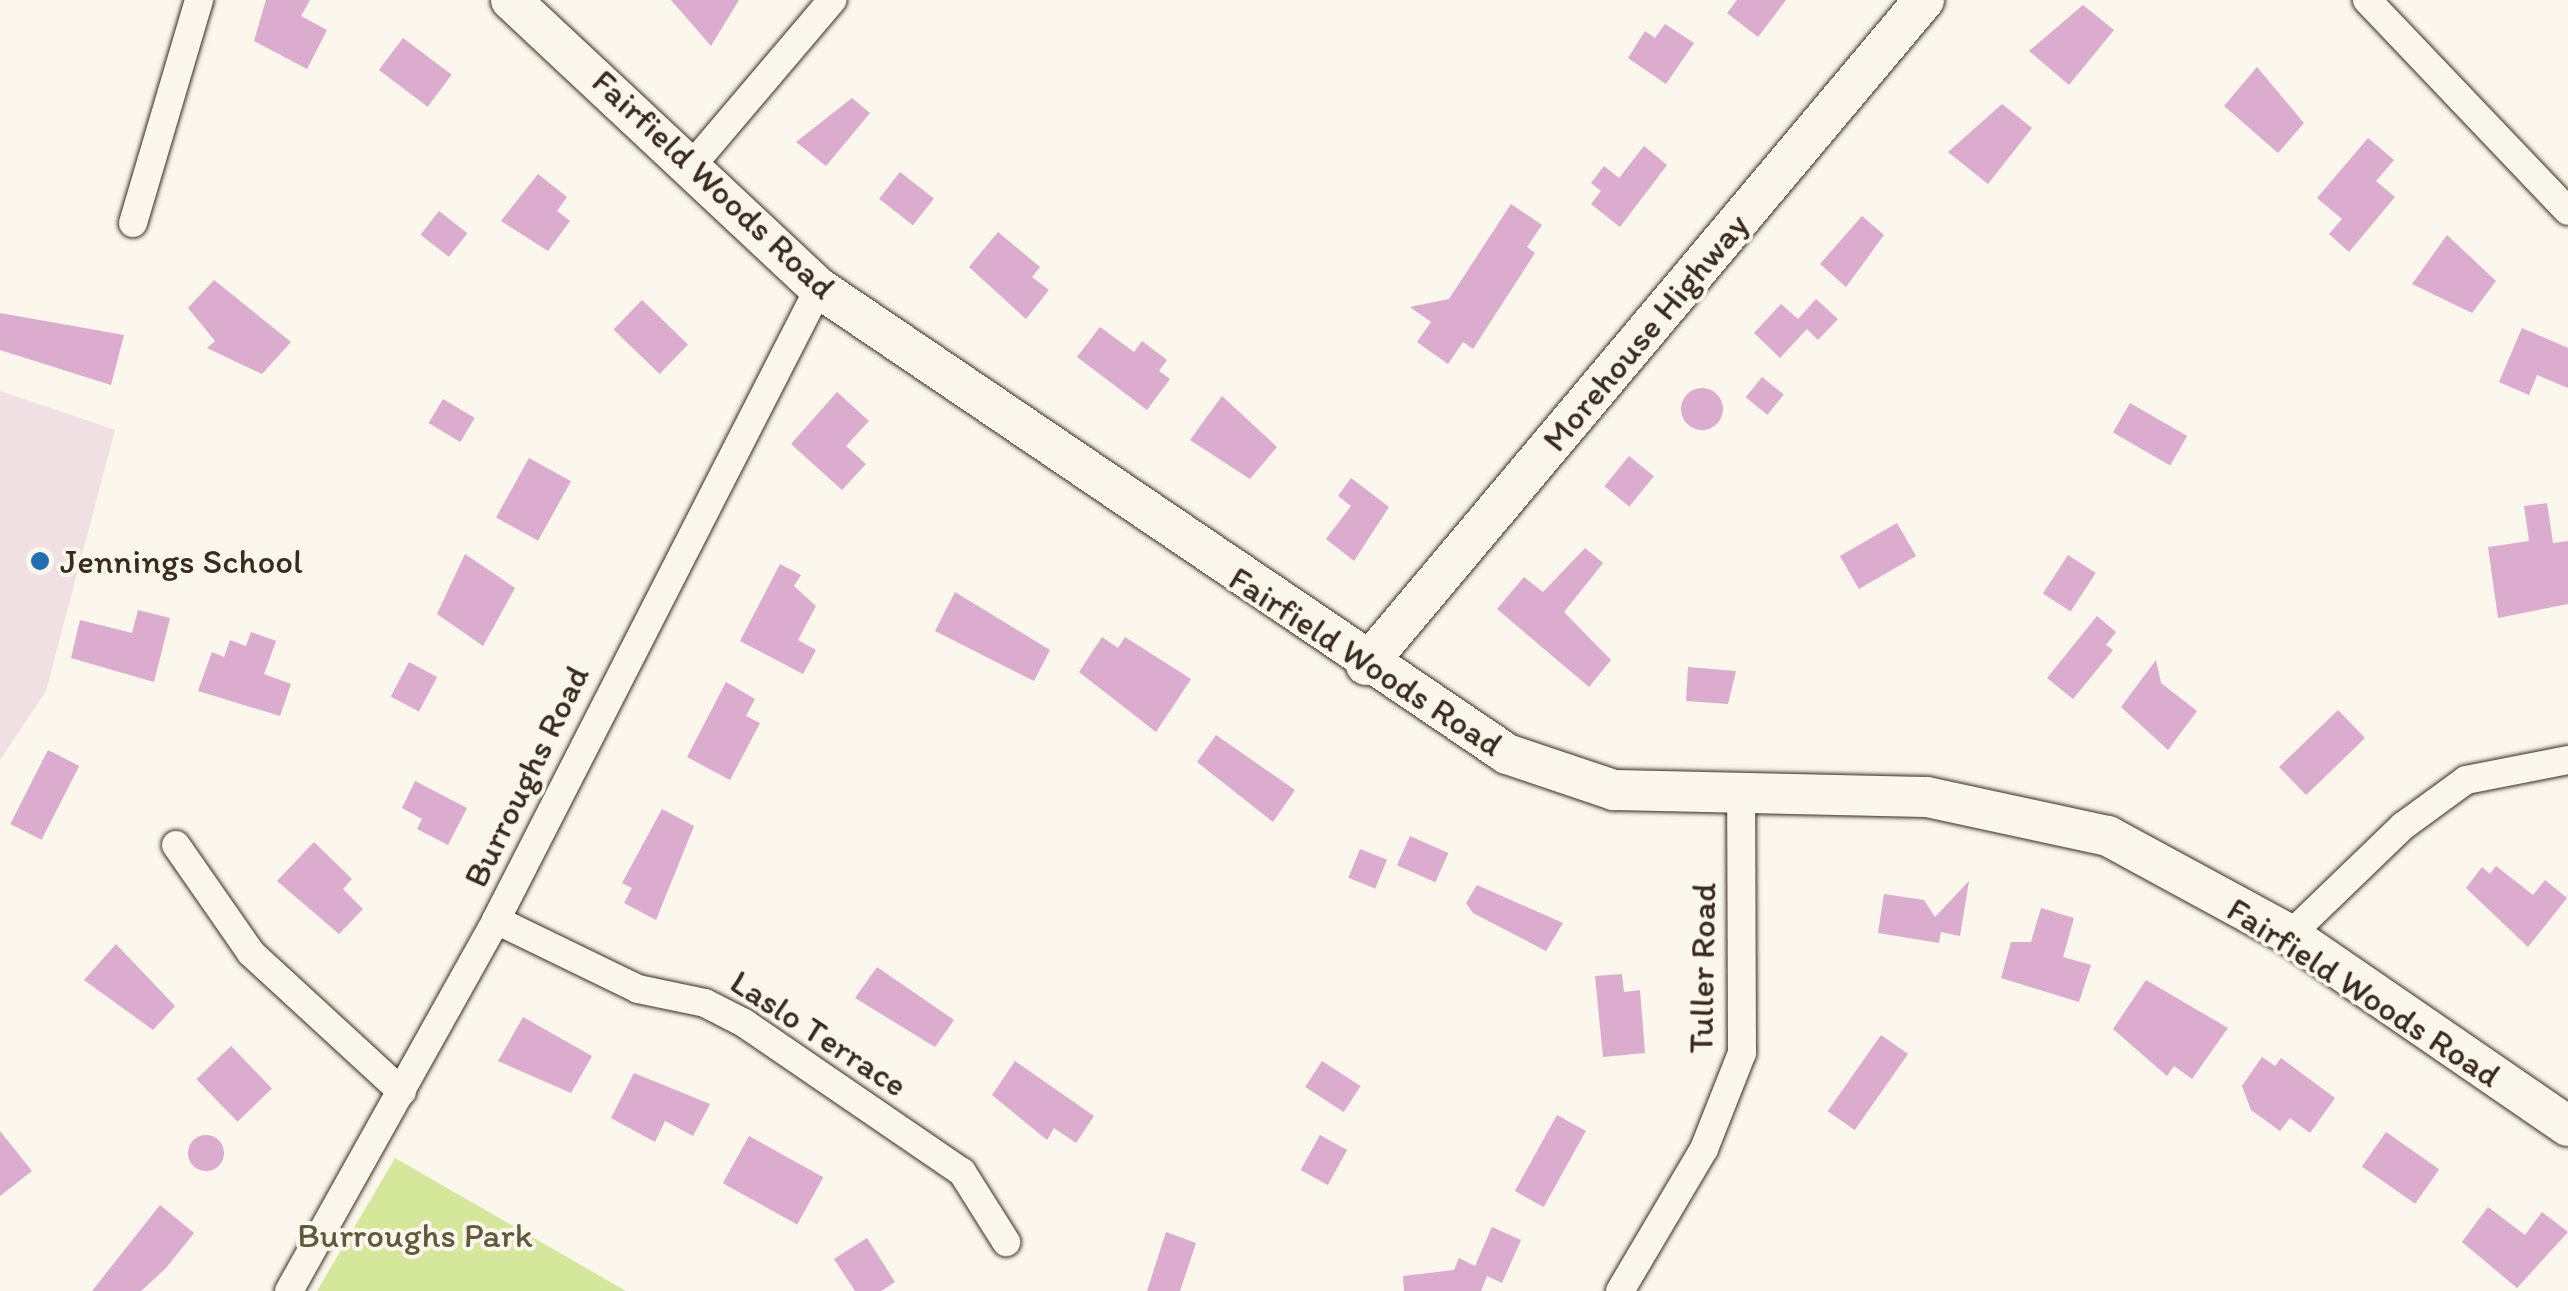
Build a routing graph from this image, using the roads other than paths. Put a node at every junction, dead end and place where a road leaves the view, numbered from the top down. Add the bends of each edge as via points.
1 (199, 0) edge
2 (511, 0) edge
3 (832, 0) edge
4 (1924, 0) edge
5 (2368, 0) edge
6 (694, 163) junction
7 (2568, 212) edge
8 (132, 223) dead end
9 (818, 288) junction
10 (1366, 665) junction
11 (2568, 760) edge
12 (1741, 798) junction
13 (176, 845) dead end
14 (496, 920) junction
15 (2290, 935) junction
16 (402, 1092) junction
17 (2568, 1126) edge
18 (1006, 1242) dead end
19 (290, 1291) edge
20 (1620, 1291) edge

1 - 8 street
2 - 6 main road, Fairfield Woods Road
3 - 6 street
4 - 10 main road, Morehouse Highway
5 - 7 street
6 - 9 main road, Fairfield Woods Road
9 - 10 main road, Fairfield Woods Road
9 - 14 street, Burroughs Road
10 - 12 main road, Fairfield Woods Road via 1507,754 1614,790
11 - 15 street via 2466,780 2403,826
12 - 15 main road, Fairfield Woods Road via 1928,798 2108,836
12 - 20 street, Tuller Road via 1742,1053 1704,1149
13 - 16 street via 251,953
14 - 16 street, Burroughs Road
14 - 18 street, Laslo Terrace via 638,989 705,1003 744,1023 962,1172
15 - 17 main road, Fairfield Woods Road
16 - 19 street, Burroughs Road

